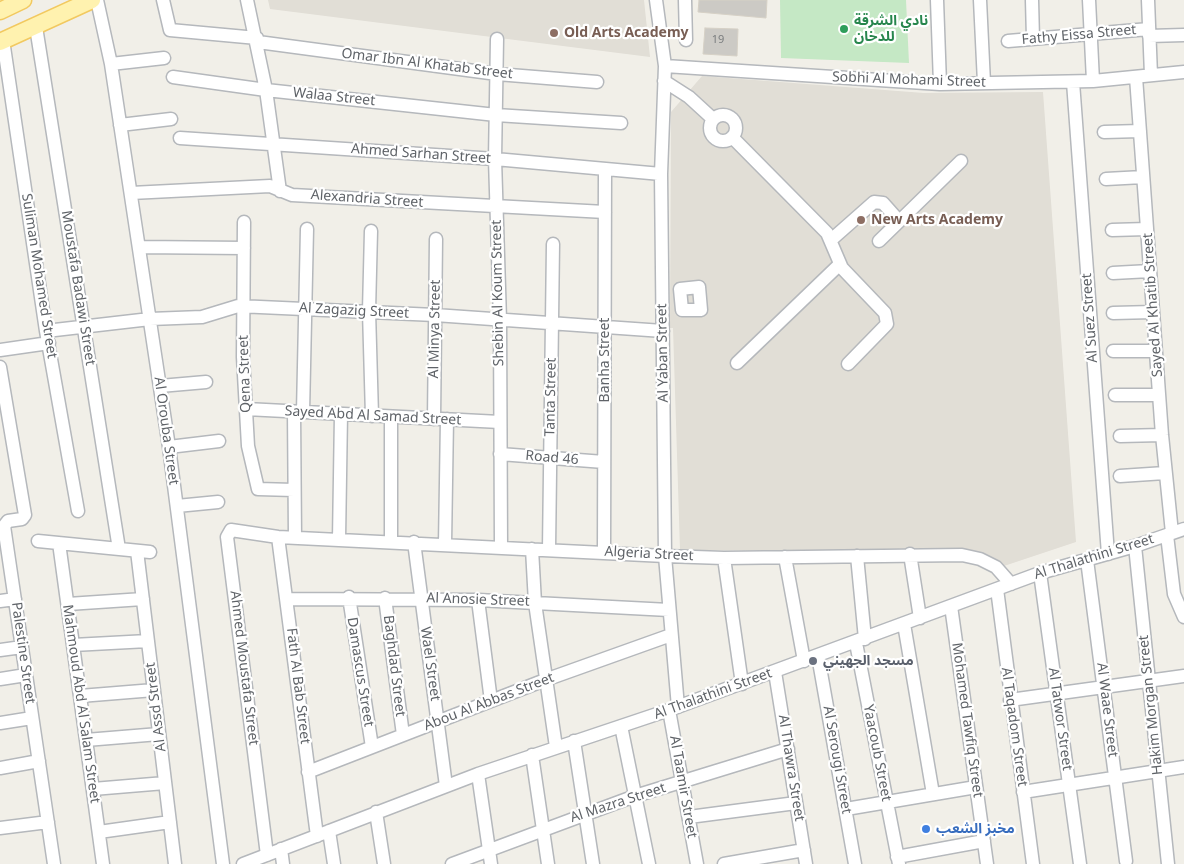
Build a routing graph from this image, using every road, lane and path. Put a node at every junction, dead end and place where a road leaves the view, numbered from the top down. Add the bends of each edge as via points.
1 (23, 0) edge
2 (92, 0) edge
3 (97, 0) edge
4 (163, 0) edge
5 (247, 0) edge
6 (656, 0) edge
7 (685, 0) edge
8 (937, 0) edge
9 (980, 0) edge
10 (1032, 0) edge
11 (1089, 0) edge
12 (1148, 0) edge
13 (0, 11) edge
14 (36, 27) junction
15 (1149, 33) junction
16 (1091, 34) junction
17 (1184, 35) edge
18 (1033, 38) junction
19 (496, 39) dead end
20 (257, 40) junction
21 (686, 40) dead end
22 (1, 41) edge
23 (1008, 41) dead end
24 (164, 58) dead end
25 (111, 64) junction
26 (665, 66) junction
27 (1184, 72) edge
28 (497, 74) junction
29 (1151, 75) junction
30 (173, 77) dead end
31 (1136, 77) junction
32 (664, 81) junction
33 (1093, 81) junction
34 (597, 82) dead end
35 (1073, 82) junction
36 (984, 83) junction
37 (940, 84) junction
38 (266, 90) junction
39 (496, 115) junction
40 (171, 118) dead end
41 (621, 123) dead end
42 (120, 124) junction
43 (1140, 131) junction
44 (1104, 132) dead end
45 (180, 138) dead end
46 (276, 144) junction
47 (495, 160) junction
48 (961, 161) dead end
49 (605, 168) junction
50 (661, 174) junction
51 (1143, 177) junction
52 (1106, 179) dead end
53 (280, 191) junction
54 (131, 193) junction
55 (497, 208) junction
56 (605, 212) junction
57 (899, 221) junction
58 (244, 222) dead end
59 (307, 229) dead end
60 (1147, 229) junction
61 (1112, 230) dead end
62 (371, 231) dead end
63 (436, 239) dead end
64 (831, 240) junction
65 (879, 241) dead end
66 (553, 244) dead end
67 (139, 247) junction
68 (244, 248) junction
69 (840, 264) junction
70 (1150, 272) junction
71 (1113, 273) dead end
72 (662, 299) junction
73 (680, 300) dead end
74 (244, 306) junction
75 (305, 309) junction
76 (369, 311) junction
77 (1153, 312) junction
78 (1112, 314) dead end
79 (435, 315) junction
80 (150, 319) junction
81 (500, 320) junction
82 (552, 323) junction
83 (84, 327) junction
84 (605, 327) junction
85 (662, 331) junction
86 (48, 337) junction
87 (0, 350) edge
88 (1113, 351) dead end
89 (1156, 351) junction
90 (737, 363) dead end
91 (848, 364) dead end
92 (0, 367) edge
93 (206, 382) dead end
94 (160, 386) junction
95 (1115, 394) dead end
96 (1159, 395) junction
97 (246, 409) junction
98 (299, 412) junction
99 (341, 414) junction
100 (372, 416) junction
101 (391, 417) junction
102 (440, 419) junction
103 (500, 422) junction
104 (1162, 435) junction
105 (1120, 436) dead end
106 (220, 441) dead end
107 (169, 447) junction
108 (500, 454) junction
109 (550, 458) junction
110 (604, 462) junction
111 (1166, 472) junction
112 (1120, 476) dead end
113 (294, 490) junction
114 (218, 502) dead end
115 (177, 506) junction
116 (78, 511) dead end
117 (2, 529) edge
118 (1184, 529) edge
119 (1169, 534) junction
120 (278, 537) junction
121 (295, 538) junction
122 (339, 539) junction
123 (38, 541) dead end
124 (391, 541) junction
125 (414, 542) junction
126 (59, 543) junction
127 (445, 544) junction
128 (1135, 546) junction
129 (501, 547) junction
130 (532, 548) junction
131 (119, 549) junction
132 (549, 549) junction
133 (136, 551) junction
134 (150, 552) dead end
135 (604, 552) junction
136 (910, 554) junction
137 (1108, 554) junction
138 (665, 556) junction
139 (857, 556) junction
140 (785, 557) junction
141 (724, 558) junction
142 (1087, 560) junction
143 (5, 564) edge
144 (1040, 573) junction
145 (1011, 584) junction
146 (997, 589) junction
147 (287, 598) junction
148 (349, 598) junction
149 (385, 598) junction
150 (422, 598) junction
151 (15, 599) junction
152 (143, 599) junction
153 (478, 600) junction
154 (0, 601) edge
155 (536, 602) junction
156 (68, 604) junction
157 (951, 606) junction
158 (669, 610) junction
159 (1184, 617) edge
160 (920, 618) junction
161 (904, 624) junction
162 (671, 635) junction
163 (148, 641) junction
164 (861, 641) junction
165 (73, 645) junction
166 (22, 647) junction
167 (0, 650) edge
168 (818, 656) junction
169 (804, 662) junction
170 (775, 672) junction
171 (26, 674) junction
172 (1184, 676) edge
173 (0, 679) edge
174 (545, 680) junction
175 (1150, 681) junction
176 (742, 684) junction
177 (1104, 687) junction
178 (154, 690) junction
179 (1057, 694) junction
180 (80, 696) junction
181 (1010, 700) junction
182 (491, 701) junction
183 (674, 708) junction
184 (32, 718) junction
185 (438, 722) junction
186 (0, 723) edge
187 (621, 726) junction
188 (159, 734) junction
189 (403, 735) junction
190 (86, 740) junction
191 (574, 741) junction
192 (372, 747) junction
193 (556, 747) junction
194 (788, 749) junction
195 (532, 756) junction
196 (39, 761) junction
197 (1184, 767) edge
198 (0, 768) edge
199 (1157, 771) junction
200 (308, 772) junction
201 (478, 774) junction
202 (1115, 778) junction
203 (683, 782) junction
204 (166, 784) junction
205 (1070, 785) junction
206 (446, 786) junction
207 (976, 787) junction
208 (93, 789) junction
209 (1023, 792) junction
210 (933, 794) junction
211 (635, 796) junction
212 (796, 802) junction
213 (887, 802) junction
214 (846, 809) junction
215 (376, 812) junction
216 (585, 813) junction
217 (689, 817) junction
218 (48, 822) junction
219 (170, 822) junction
220 (0, 828) edge
221 (542, 828) junction
222 (99, 832) junction
223 (323, 833) junction
224 (984, 842) junction
225 (281, 849) junction
226 (489, 849) junction
227 (804, 850) junction
228 (267, 855) junction
229 (1126, 860) dead end
230 (898, 861) edge
231 (50, 864) edge
232 (103, 864) edge
233 (175, 864) edge
234 (223, 864) edge
235 (243, 864) edge
236 (283, 864) edge
237 (334, 864) edge
238 (384, 864) edge
239 (452, 864) edge
240 (491, 864) edge
241 (548, 864) edge
242 (593, 864) edge
243 (649, 864) edge
244 (697, 864) edge
245 (724, 864) edge
246 (806, 864) edge
247 (855, 864) edge
248 (987, 864) edge
249 (1033, 864) edge
250 (1080, 864) edge
251 (1168, 864) edge

1 - 13 main road
2 - 14 main road
3 - 25 street, Al Orouba Street
4 - 20 street, Omar Ibn Al Khatab Street via 170,30
5 - 20 street
6 - 26 street, Al Yaban Street
7 - 21 street
8 - 37 street
9 - 36 street
10 - 18 street
11 - 16 street
12 - 15 street
14 - 22 main road
14 - 83 street, Moustafa Badawi Street
15 - 16 street, Fathy Eissa Street
15 - 17 street, Fathy Eissa Street
15 - 29 street
16 - 18 street, Fathy Eissa Street
16 - 33 street
18 - 23 street, Fathy Eissa Street
19 - 28 street, Shebin Al Koum Street
20 - 28 street, Omar Ibn Al Khatab Street
20 - 38 street
22 - 86 street, Suliman Mohamed Street
24 - 25 street
25 - 42 street, Al Orouba Street
26 - 32 street, Al Yaban Street
26 - 37 street, Sobhi Al Mohami Street
27 - 29 street, Sobhi Al Mohami Street
28 - 34 street, Omar Ibn Al Khatab Street
28 - 39 street, Shebin Al Koum Street
29 - 31 street, Sobhi Al Mohami Street
30 - 38 street, Walaa Street
31 - 33 street, Sobhi Al Mohami Street
31 - 43 street, Sayed Al Khatib Street
32 - 50 street, Al Yaban Street
32 - 64 street via 688,96 713,119 712,136 720,141 732,137
33 - 35 street, Sobhi Al Mohami Street
35 - 36 street, Sobhi Al Mohami Street
35 - 137 street, Al Suez Street
36 - 37 street, Sobhi Al Mohami Street
38 - 39 street, Walaa Street
38 - 46 street
39 - 41 street, Walaa Street
39 - 47 street, Shebin Al Koum Street
40 - 42 street
42 - 54 street, Al Orouba Street
43 - 44 street
43 - 51 street, Sayed Al Khatib Street
45 - 46 street, Ahmed Sarhan Street
46 - 47 street, Ahmed Sarhan Street
46 - 53 street
47 - 49 street, Ahmed Sarhan Street
47 - 55 street, Shebin Al Koum Street
48 - 57 street
49 - 50 street, Ahmed Sarhan Street
49 - 56 street, Banha Street
50 - 72 street, Al Yaban Street
51 - 52 street
51 - 60 street, Sayed Al Khatib Street
53 - 54 street, Alexandria Street via 270,186
53 - 55 street, Alexandria Street via 292,195
54 - 67 street, Al Orouba Street
55 - 56 street, Alexandria Street
55 - 81 street, Shebin Al Koum Street
56 - 84 street, Banha Street
57 - 64 street via 883,203 874,202
57 - 65 street
58 - 68 street, Qena Street
59 - 75 street
60 - 61 street
60 - 70 street, Sayed Al Khatib Street
62 - 76 street
63 - 79 street, Al Minya Street
64 - 69 street
66 - 82 street, Tanta Street
67 - 68 street
67 - 80 street, Al Orouba Street
68 - 74 street, Qena Street
69 - 90 street
69 - 91 street via 888,320
70 - 71 street
70 - 77 street, Sayed Al Khatib Street
72 - 73 street
72 - 85 street, Al Yaban Street
74 - 75 street, Al Zagazig Street
74 - 80 street, Al Zagazig Street via 202,317
74 - 97 street, Qena Street
75 - 76 street, Al Zagazig Street
75 - 98 street
76 - 79 street, Al Zagazig Street
76 - 100 street
77 - 78 street
77 - 89 street, Sayed Al Khatib Street
79 - 81 street, Al Zagazig Street
79 - 102 street, Al Minya Street
80 - 83 street, Al Zagazig Street
80 - 94 street, Al Orouba Street
81 - 82 street, Al Zagazig Street
81 - 103 street, Shebin Al Koum Street
82 - 84 street, Al Zagazig Street
82 - 109 street, Tanta Street
83 - 86 street, Al Zagazig Street
83 - 131 street, Moustafa Badawi Street
84 - 85 street, Al Zagazig Street
84 - 110 street, Banha Street
85 - 138 street, Al Yaban Street
86 - 87 street, Al Zagazig Street
86 - 116 street, Suliman Mohamed Street
88 - 89 street
89 - 96 street, Sayed Al Khatib Street
92 - 117 street, Palestine Street via 25,515 22,519 6,522
93 - 94 street
94 - 107 street, Al Orouba Street
95 - 96 street
96 - 104 street, Sayed Al Khatib Street
97 - 98 street, Sayed Abd Al Samad Street
97 - 113 street, Qena Street via 248,446 258,489
98 - 99 street, Sayed Abd Al Samad Street
98 - 113 street
99 - 100 street, Sayed Abd Al Samad Street
99 - 122 street
100 - 101 street, Sayed Abd Al Samad Street
101 - 102 street, Sayed Abd Al Samad Street
101 - 124 street
102 - 103 street, Sayed Abd Al Samad Street
102 - 127 street, Al Minya Street
103 - 108 street, Shebin Al Koum Street
104 - 105 street
104 - 111 street, Sayed Al Khatib Street
106 - 107 street
107 - 115 street, Al Orouba Street
108 - 109 street, Road 46
108 - 129 street, Shebin Al Koum Street
109 - 110 street, Road 46
109 - 132 street, Tanta Street
110 - 135 street, Banha Street
111 - 112 street
111 - 119 street, Sayed Al Khatib Street
113 - 121 street
114 - 115 street
115 - 234 street, Al Orouba Street
117 - 143 street, Palestine Street
118 - 119 street, Al Thalathini Street
119 - 128 street, Al Thalathini Street
119 - 159 street, Sayed Al Khatib Street via 1174,594
120 - 121 street, Algeria Street
120 - 147 street, Fath Al Bab Street
120 - 228 street, Ahmed Moustafa Street via 235,530 227,537
121 - 122 street, Algeria Street
122 - 124 street, Algeria Street
123 - 126 street
124 - 125 street, Algeria Street
125 - 127 street, Algeria Street
125 - 150 street, Wael Street
126 - 131 street
126 - 156 street, Mahmoud Abd Al Salam Street
127 - 129 street, Algeria Street
128 - 137 street, Al Thalathini Street
128 - 175 street, Hakim Morgan Street
129 - 130 street, Algeria Street
130 - 132 street, Algeria Street
130 - 155 street
131 - 133 street
132 - 135 street, Algeria Street
133 - 134 street
133 - 152 street, Al Assd Street
135 - 138 street, Algeria Street
136 - 139 street, Algeria Street
136 - 145 street, Algeria Street via 962,555 980,559 996,567
136 - 160 street
137 - 142 street, Al Thalathini Street
138 - 141 street, Algeria Street
138 - 158 street, Al Yaban Street
139 - 140 street, Algeria Street
139 - 164 street, Yaacoub Street
140 - 141 street, Algeria Street
140 - 169 street
141 - 176 street
142 - 144 street, Al Thalathini Street
142 - 177 street, Al Waae Street
143 - 151 street, Palestine Street
144 - 145 street, Al Thalathini Street
144 - 179 street, Al Tatwor Street
145 - 146 street, Al Thalathini Street
146 - 157 street, Al Thalathini Street
146 - 181 street, Al Taqadom Street
147 - 148 street, Al Anosie Street
147 - 200 street, Fath Al Bab Street
148 - 149 street, Al Anosie Street
148 - 192 street, Damascus Street
149 - 150 street, Al Anosie Street
149 - 189 street, Baghdad Street
150 - 153 street, Al Anosie Street
150 - 185 street, Wael Street
151 - 154 street
151 - 166 street, Palestine Street
152 - 156 street
152 - 163 street, Al Assd Street
153 - 155 street, Al Anosie Street
153 - 182 street
155 - 158 street, Al Anosie Street
155 - 174 street
156 - 165 street, Mahmoud Abd Al Salam Street
157 - 160 street, Al Thalathini Street
157 - 207 street, Mohamed Tawfiq Street
158 - 162 street, Al Yaban Street
160 - 161 street, Al Thalathini Street
161 - 164 street, Al Thalathini Street
161 - 210 street
162 - 174 street, Abou Al Abbas Street
162 - 183 street, Al Yaban Street
163 - 165 street
163 - 178 street, Al Assd Street
164 - 168 street, Al Thalathini Street
164 - 213 street, Yaacoub Street
165 - 180 street, Mahmoud Abd Al Salam Street
166 - 167 street
166 - 171 street, Palestine Street
168 - 169 street, Al Thalathini Street
168 - 214 street, Al Serougi Street
169 - 170 street, Al Thalathini Street
170 - 176 street, Al Thalathini Street
170 - 194 street, Al Thawra Street
171 - 173 street
171 - 184 street, Palestine Street
172 - 175 street
174 - 182 street, Abou Al Abbas Street
174 - 193 street
175 - 177 street
175 - 199 street, Hakim Morgan Street
176 - 183 street, Al Thalathini Street
177 - 179 street
177 - 202 street, Al Waae Street
178 - 180 street
178 - 188 street, Al Assd Street
179 - 181 street
179 - 205 street, Al Tatwor Street
180 - 190 street, Mahmoud Abd Al Salam Street
181 - 209 street, Al Taqadom Street
182 - 185 street, Abou Al Abbas Street
183 - 187 street, Al Thalathini Street
183 - 203 street, Al Taamir Street
184 - 186 street
184 - 196 street, Palestine Street
185 - 189 street, Abou Al Abbas Street
185 - 206 street, Wael Street
187 - 191 street, Al Thalathini Street
187 - 211 street
188 - 190 street
188 - 204 street, Al Assd Street
189 - 192 street, Abou Al Abbas Street
190 - 208 street, Mahmoud Abd Al Salam Street
191 - 193 street, Al Thalathini Street
191 - 216 street
192 - 200 street, Abou Al Abbas Street
193 - 195 street, Al Thalathini Street
194 - 203 street, Al Mazra Street
194 - 212 street, Al Thawra Street
195 - 201 street, Al Thalathini Street
195 - 221 street
196 - 198 street
196 - 218 street, Palestine Street
197 - 199 street
199 - 202 street
199 - 251 street, Hakim Morgan Street
200 - 223 street, Fath Al Bab Street
201 - 206 street, Al Thalathini Street
201 - 226 street
202 - 205 street
202 - 229 street, Al Waae Street
203 - 211 street, Al Mazra Street
203 - 217 street, Al Taamir Street
204 - 208 street
204 - 219 street, Al Assd Street
205 - 209 street
205 - 250 street, Al Tatwor Street
206 - 215 street, Al Thalathini Street
207 - 210 street
207 - 224 street, Mohamed Tawfiq Street
208 - 222 street, Mahmoud Abd Al Salam Street
209 - 249 street, Al Taqadom Street
210 - 213 street
211 - 216 street, Al Mazra Street
211 - 243 street
212 - 217 street
212 - 227 street, Al Thawra Street
213 - 214 street
213 - 230 street, Yaacoub Street
214 - 247 street, Al Serougi Street
215 - 223 street, Al Thalathini Street
215 - 238 street
216 - 221 street, Al Mazra Street
216 - 242 street
217 - 244 street, Al Taamir Street
218 - 220 street
218 - 231 street, Palestine Street
219 - 222 street
219 - 233 street, Al Assd Street
221 - 226 street, Al Mazra Street
221 - 241 street
222 - 232 street, Mahmoud Abd Al Salam Street
223 - 225 street, Al Thalathini Street
223 - 237 street, Fath Al Bab Street
224 - 230 street
224 - 248 street, Mohamed Tawfiq Street
225 - 228 street, Al Thalathini Street
225 - 236 street
226 - 239 street, Al Mazra Street
226 - 240 street
227 - 245 street
227 - 246 street, Al Thawra Street
228 - 235 street, Al Thalathini Street

